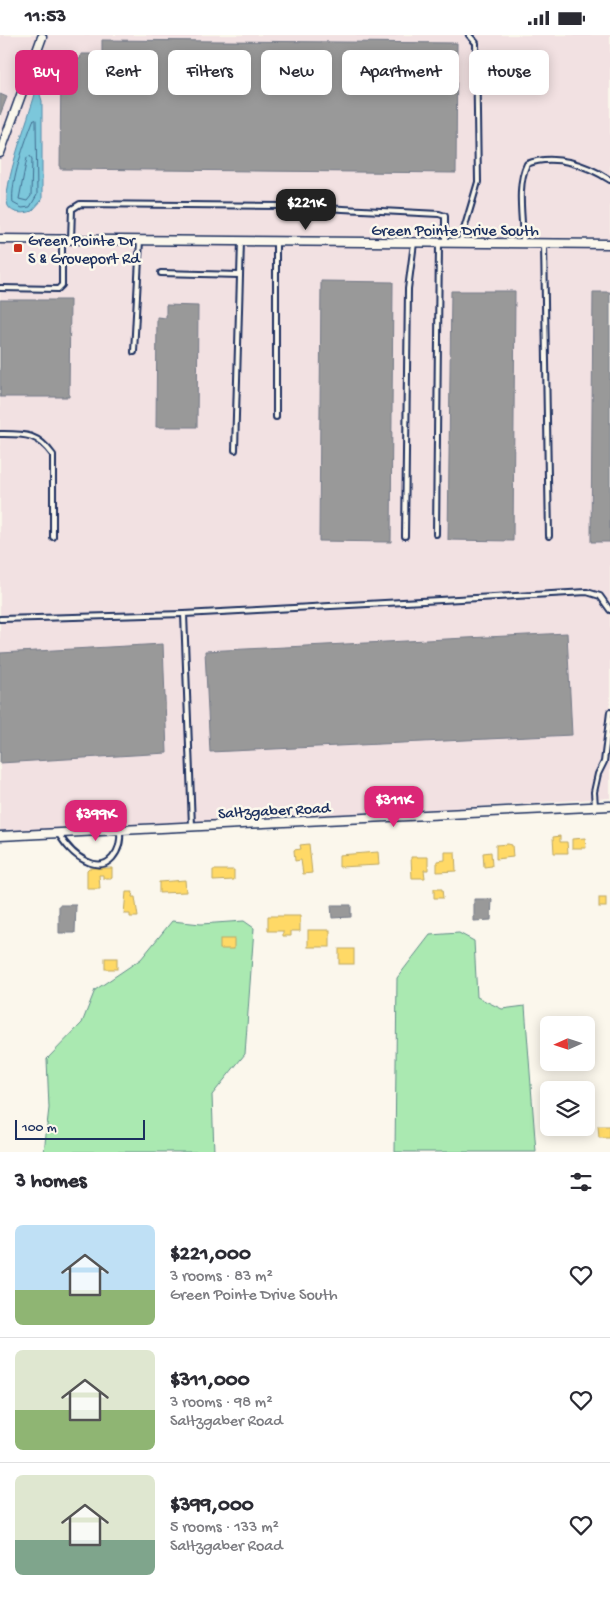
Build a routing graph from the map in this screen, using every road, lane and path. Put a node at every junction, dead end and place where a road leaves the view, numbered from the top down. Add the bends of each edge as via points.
1 (470, 35) edge
2 (42, 36) edge
3 (0, 153) edge
4 (610, 180) edge
5 (0, 239) edge
6 (67, 240) junction
7 (140, 241) junction
8 (240, 241) junction
9 (276, 242) junction
10 (414, 243) junction
11 (442, 243) junction
12 (460, 243) junction
13 (523, 244) junction
14 (544, 244) junction
15 (610, 245) edge
16 (161, 273) dead end
17 (240, 275) junction
18 (0, 288) edge
19 (134, 352) dead end
20 (276, 417) dead end
21 (0, 434) edge
22 (235, 450) dead end
23 (436, 534) dead end
24 (405, 536) dead end
25 (549, 536) dead end
26 (52, 537) dead end
27 (610, 610) edge
28 (184, 614) junction
29 (0, 619) edge
30 (610, 712) edge
31 (595, 806) junction
32 (610, 806) edge
33 (192, 827) junction
34 (120, 830) junction
35 (58, 833) junction
36 (0, 836) edge

1 - 12 lane via 476,43 478,182
2 - 3 street
4 - 13 lane via 596,171 564,161 527,164 522,185
5 - 6 street, Green Pointe Drive South
6 - 7 street, Green Pointe Drive South
6 - 11 lane via 72,209 80,204 99,204 285,206 439,214 445,216
6 - 18 lane via 62,285 58,289
7 - 8 street, Green Pointe Drive South
7 - 19 lane
8 - 9 street, Green Pointe Drive South
8 - 17 lane
9 - 10 street, Green Pointe Drive South
9 - 20 lane
10 - 11 street, Green Pointe Drive South
10 - 24 lane via 408,289
11 - 12 street, Green Pointe Drive South
11 - 23 lane
12 - 13 street, Green Pointe Drive South
13 - 14 street, Green Pointe Drive South
14 - 15 street, Green Pointe Drive South
14 - 25 lane
16 - 17 lane
17 - 22 lane
21 - 26 lane via 36,437 53,455
27 - 28 lane via 600,596 587,592
28 - 29 lane
28 - 33 lane
30 - 31 lane via 604,762 594,793
31 - 32 street, Saltzgaber Road
31 - 33 street, Saltzgaber Road
33 - 34 street, Saltzgaber Road
34 - 35 street, Saltzgaber Road
34 - 35 lane via 119,850 111,860 97,864 77,855
35 - 36 street, Saltzgaber Road

